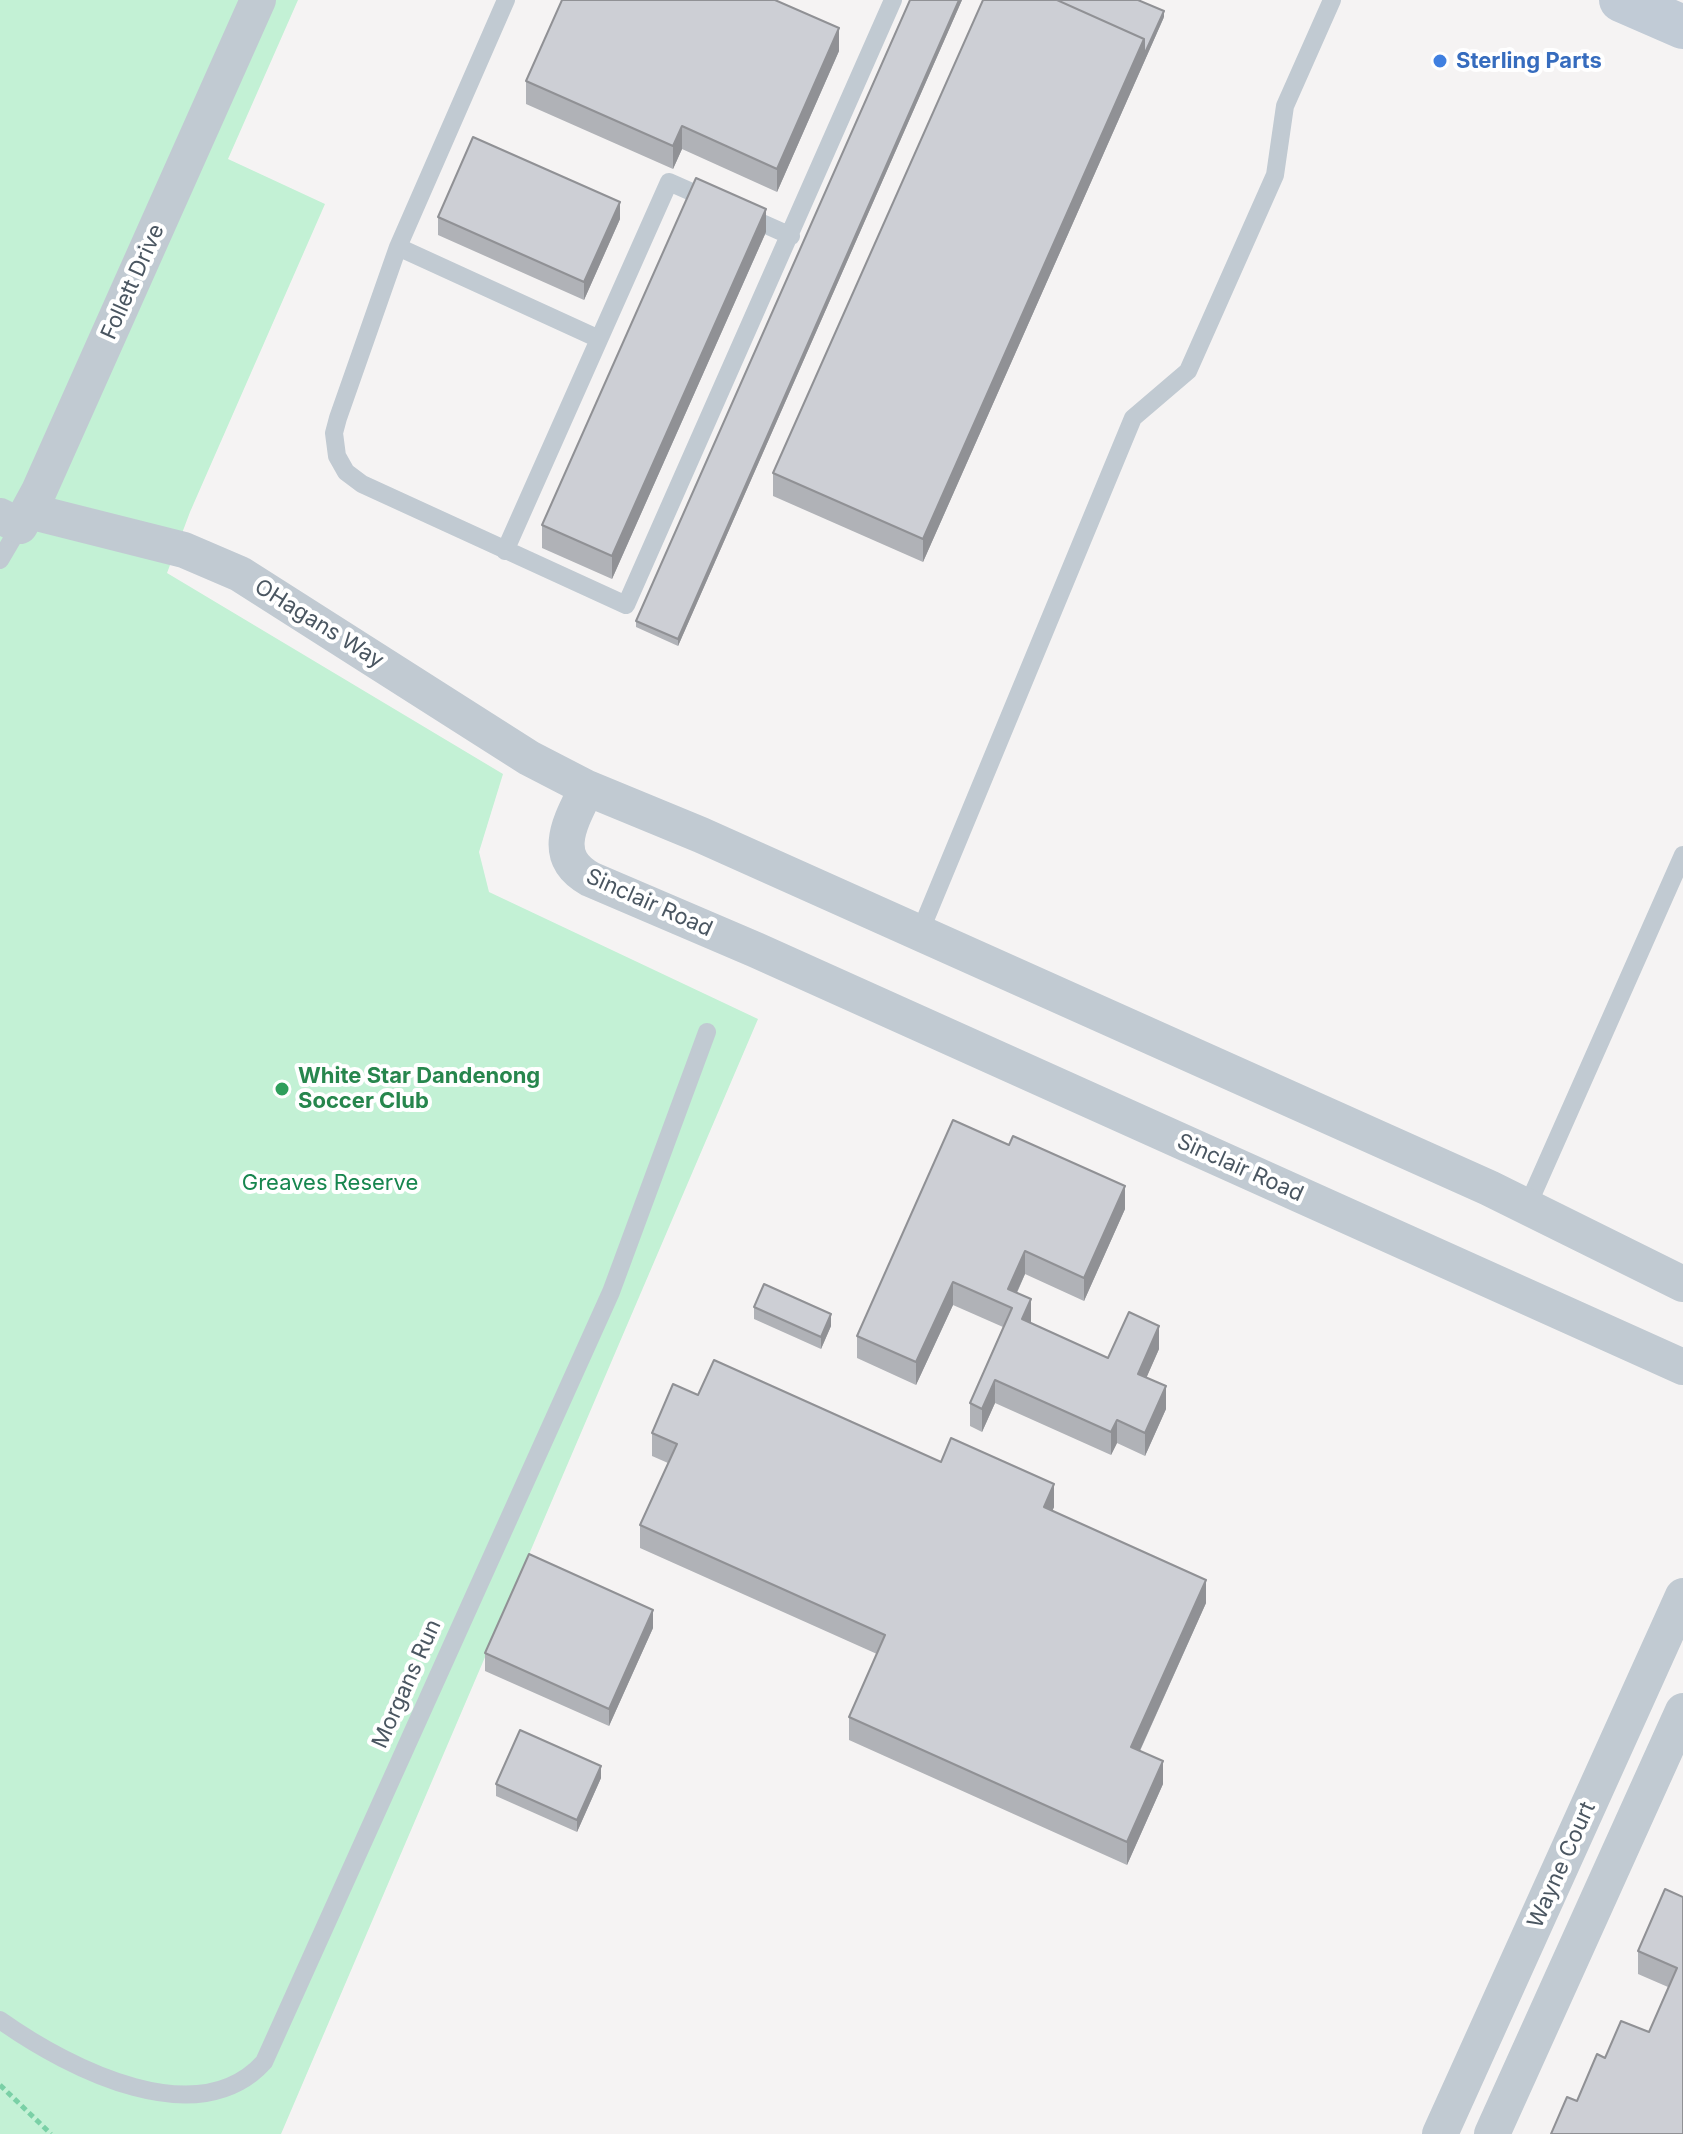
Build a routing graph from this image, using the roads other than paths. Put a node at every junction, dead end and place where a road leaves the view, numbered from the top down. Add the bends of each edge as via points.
1 (258, 0) edge
2 (506, 0) edge
3 (893, 0) edge
4 (1332, 0) edge
5 (1634, 3) edge
6 (1683, 27) edge
7 (791, 236) junction
8 (398, 247) junction
9 (599, 339) junction
10 (16, 518) edge
11 (505, 551) junction
12 (0, 560) edge
13 (587, 788) junction
14 (1683, 855) edge
15 (920, 932) junction
16 (707, 1032) dead end
17 (1527, 1207) junction
18 (1683, 1284) edge
19 (1683, 1367) edge
20 (1683, 1596) edge
21 (1634, 1706) junction
22 (1680, 1719) edge
23 (1547, 1898) junction
24 (1590, 1918) junction
25 (0, 2020) edge
26 (138, 2108) dead end
27 (221, 2109) dead end
28 (1446, 2122) edge
29 (1494, 2131) edge

1 - 10 street, Follett Drive
2 - 8 lane
3 - 7 lane
4 - 15 lane via 1285,106 1275,175 1188,371 1133,418
5 - 6 main road
7 - 9 lane via 669,182
7 - 11 lane via 626,605
8 - 9 lane
8 - 11 lane via 338,418 337,456 362,484
9 - 11 lane
10 - 12 lane, Follett Drive
10 - 13 street, OHagans Way via 184,550 240,574 529,758
13 - 15 street
13 - 19 street, Sinclair Road via 565,844 571,865 590,879
14 - 17 lane
15 - 17 street
16 - 27 lane, Morgans Run via 641,1218 557,1417 264,2062 241,2097
17 - 18 street
20 - 21 street, Wayne Court
21 - 22 street
21 - 23 street, Wayne Court
22 - 24 street
23 - 24 street
23 - 28 street, Wayne Court
24 - 29 street
25 - 26 lane via 92,2085
28 - 29 street

